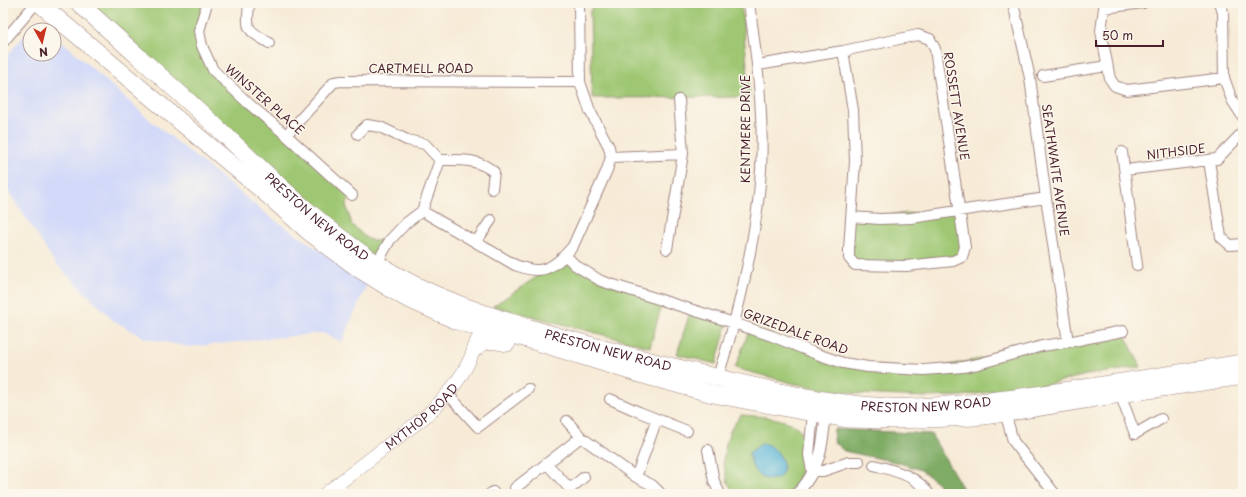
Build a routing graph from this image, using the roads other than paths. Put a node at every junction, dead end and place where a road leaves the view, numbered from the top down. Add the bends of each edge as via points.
1 (37, 3) edge
2 (79, 3) edge
3 (207, 3) edge
4 (250, 3) edge
5 (579, 3) edge
6 (750, 3) edge
7 (1013, 3) edge
8 (1142, 3) edge
9 (1220, 3) edge
10 (1102, 5) edge
11 (3, 42) edge
12 (269, 43) dead end
13 (843, 51) junction
14 (758, 65) junction
15 (1107, 66) junction
16 (1043, 76) dead end
17 (1224, 78) junction
18 (580, 82) junction
19 (679, 100) dead end
20 (1243, 117) edge
21 (1243, 132) edge
22 (286, 134) junction
23 (358, 134) dead end
24 (1122, 152) dead end
25 (683, 154) junction
26 (611, 157) junction
27 (440, 160) junction
28 (1209, 161) junction
29 (1125, 170) junction
30 (492, 189) dead end
31 (352, 195) dead end
32 (1046, 198) junction
33 (959, 210) junction
34 (422, 211) junction
35 (851, 217) junction
36 (491, 220) dead end
37 (476, 242) junction
38 (1243, 244) edge
39 (667, 249) dead end
40 (565, 256) junction
41 (377, 263) junction
42 (1137, 265) dead end
43 (482, 321) junction
44 (734, 322) junction
45 (1123, 330) dead end
46 (1068, 342) junction
47 (474, 348) junction
48 (573, 354) junction
49 (1243, 363) edge
50 (1243, 376) edge
51 (718, 378) junction
52 (528, 389) dead end
53 (448, 394) junction
54 (713, 394) junction
55 (1120, 394) junction
56 (807, 397) junction
57 (610, 399) dead end
58 (836, 401) junction
59 (1004, 406) junction
60 (820, 412) junction
61 (657, 419) junction
62 (1161, 419) dead end
63 (567, 421) dead end
64 (687, 431) dead end
65 (581, 437) junction
66 (708, 450) dead end
67 (859, 462) dead end
68 (547, 464) junction
69 (874, 465) dead end
70 (812, 471) junction
71 (584, 477) dead end
72 (636, 477) junction
73 (515, 488) dead end
74 (325, 494) edge
75 (661, 494) edge
76 (720, 494) edge
77 (796, 494) edge
78 (929, 494) edge
79 (1055, 494) edge

1 - 11 street
1 - 43 highway, PRESTON NEW ROAD via 310,232 359,269 404,297 458,321
2 - 41 highway, PRESTON NEW ROAD via 312,214
3 - 22 street, WINSTER PLACE via 199,31 202,46 213,70
4 - 12 street via 247,24 249,29
5 - 18 street
6 - 14 street, KENTMERE DRIVE
7 - 32 street, SEATHWAITE AVENUE via 1030,78
8 - 10 street
9 - 17 street via 1223,12
10 - 15 street via 1101,31
13 - 14 street, ROSSETT AVENUE
13 - 33 street, ROSSETT AVENUE via 918,36 930,39 935,49
13 - 35 street via 853,110 855,161
14 - 44 street, KENTMERE DRIVE via 761,170 752,247
15 - 16 street
15 - 17 street via 1110,79 1115,86 1127,90
17 - 20 street via 1232,100
18 - 22 street, CARTMELL ROAD via 334,82
18 - 26 street
19 - 25 street
21 - 28 street, NITHSIDE via 1217,159
22 - 31 street, WINSTER PLACE
23 - 27 street via 367,125 380,127 407,140 425,144
24 - 29 street
25 - 26 street
25 - 39 street
26 - 40 street via 573,246
27 - 30 street via 467,160 485,165 494,172
27 - 34 street
28 - 29 street, NITHSIDE
28 - 38 street via 1221,237 1230,245
29 - 42 street
32 - 33 street
32 - 46 street, SEATHWAITE AVENUE
33 - 35 street via 911,218
33 - 35 street, ROSSETT AVENUE via 965,247 962,257 953,261 906,266 855,265 849,258 848,249
34 - 37 street
34 - 41 street via 390,240
36 - 37 street
37 - 40 street via 514,265 537,270 548,268
40 - 44 street, GRIZEDALE ROAD via 601,281
41 - 43 highway, PRESTON NEW ROAD via 414,286
43 - 47 street, MYTHOP ROAD
43 - 48 highway, PRESTON NEW ROAD via 514,335
43 - 51 highway, PRESTON NEW ROAD via 522,326
44 - 46 street, GRIZEDALE ROAD via 843,363 893,369 963,367 1042,346
44 - 51 street, KENTMERE DRIVE
45 - 46 street, GRIZEDALE ROAD
47 - 48 highway via 484,341 495,340 558,357
47 - 53 street, MYTHOP ROAD via 464,372
48 - 54 highway, PRESTON NEW ROAD
49 - 59 highway, PRESTON NEW ROAD via 1102,386
50 - 55 highway, PRESTON NEW ROAD
51 - 54 street, KENTMERE DRIVE
51 - 56 highway, PRESTON NEW ROAD
52 - 53 street via 478,427
53 - 74 street, MYTHOP ROAD via 427,415
54 - 60 highway, PRESTON NEW ROAD
55 - 59 highway, PRESTON NEW ROAD
55 - 62 street via 1135,434
56 - 58 highway, PRESTON NEW ROAD
56 - 60 highway
57 - 61 street
58 - 59 highway, PRESTON NEW ROAD via 891,407 973,403
58 - 60 highway
59 - 60 highway, PRESTON NEW ROAD via 976,416 894,420 858,419
59 - 79 street via 1013,441
60 - 70 street via 809,455
61 - 64 street
61 - 72 street
63 - 65 street
65 - 68 street
65 - 72 street
66 - 76 street via 714,481
67 - 70 street via 849,462 823,471
68 - 71 street via 570,489
68 - 73 street
69 - 78 street via 912,478
70 - 77 street
72 - 75 street via 652,485

